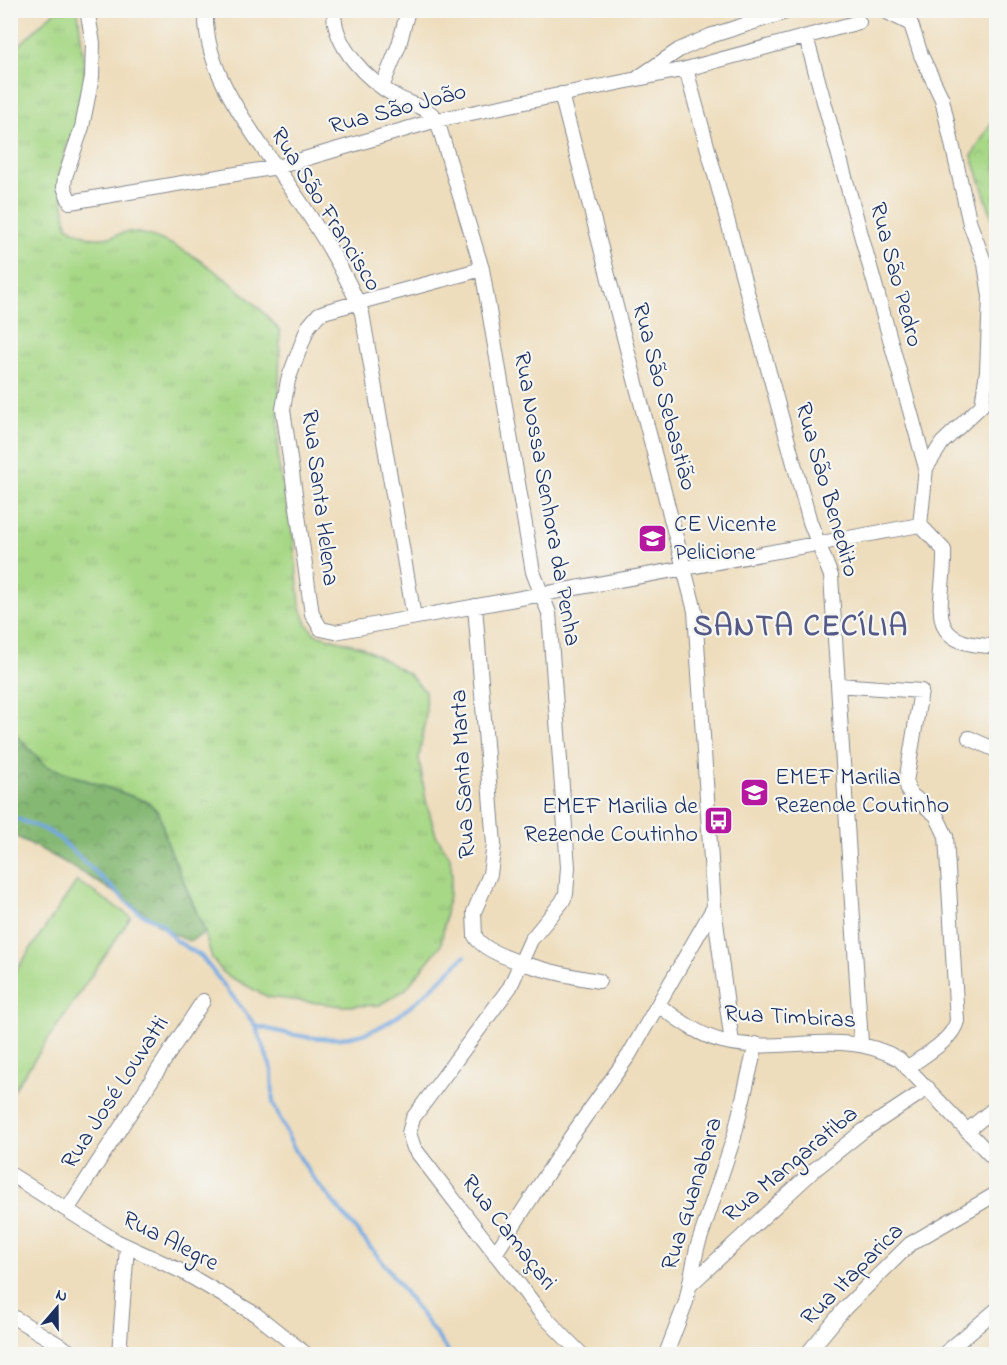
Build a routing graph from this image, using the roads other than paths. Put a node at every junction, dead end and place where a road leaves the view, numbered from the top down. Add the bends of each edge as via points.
1 (87, 10) edge
2 (206, 10) edge
3 (334, 10) edge
4 (408, 10) edge
5 (792, 10) edge
6 (883, 10) edge
7 (860, 22) dead end
8 (806, 37) junction
9 (686, 69) junction
10 (635, 80) junction
11 (382, 87) junction
12 (561, 93) junction
13 (437, 120) junction
14 (277, 167) junction
15 (482, 269) junction
16 (358, 302) junction
17 (926, 468) junction
18 (920, 525) junction
19 (820, 545) junction
20 (684, 568) junction
21 (541, 594) junction
22 (476, 606) junction
23 (414, 617) junction
24 (996, 646) edge
25 (838, 685) junction
26 (969, 738) dead end
27 (996, 750) edge
28 (714, 907) junction
29 (521, 963) junction
30 (599, 981) dead end
31 (203, 1000) dead end
32 (658, 1005) junction
33 (732, 1042) junction
34 (861, 1043) junction
35 (756, 1044) junction
36 (907, 1068) junction
37 (927, 1088) junction
38 (996, 1107) edge
39 (968, 1130) junction
40 (409, 1133) joint
41 (996, 1161) edge
42 (10, 1174) edge
43 (996, 1194) edge
44 (67, 1210) junction
45 (127, 1247) junction
46 (495, 1254) junction
47 (690, 1284) junction
48 (996, 1310) edge
49 (10, 1315) edge
50 (74, 1354) edge
51 (119, 1354) edge
52 (306, 1354) edge
53 (581, 1354) edge
54 (666, 1354) edge
55 (807, 1354) edge
56 (944, 1354) edge

1 - 14 street, Rua São João via 93,44 92,77 82,127 65,177 70,202
2 - 14 street, Rua São Francisco via 213,58 251,133
3 - 11 street via 337,29 347,50
4 - 11 street
5 - 10 street via 710,36 679,50
6 - 17 street via 911,24 942,99 990,296 982,405 942,443
7 - 8 street, Rua São João
8 - 9 street, Rua São João
8 - 17 street, Rua São Pedro
9 - 10 street, Rua São João
9 - 19 street, Rua São Benedito via 810,522
10 - 12 street, Rua São João
11 - 13 street via 425,108
12 - 13 street, Rua São João
12 - 20 street, Rua São Sebastião
13 - 14 street, Rua São João
13 - 15 street, Rua Nossa Senhora da Penha
14 - 16 street, Rua São Francisco
15 - 16 street, Rua Santa Helena
15 - 21 street, Rua Nossa Senhora da Penha via 533,572
16 - 23 street, Rua São Francisco
16 - 23 street, Rua Santa Helena via 319,314 308,327 284,400 283,420 312,614 318,627 335,632
17 - 18 street, Rua São Pedro
18 - 19 street
18 - 24 street via 944,550 940,607 946,629 960,642
19 - 20 street
19 - 25 street, Rua São Benedito via 831,576
20 - 21 street
20 - 28 street, Rua São Sebastião via 694,611
21 - 22 street
21 - 29 street, Rua Nossa Senhora da Penha via 549,613 568,877 562,902 531,940
22 - 23 street
22 - 29 street, Rua Santa Marta via 494,844 490,874 474,912 475,936 486,946
25 - 34 street, Rua São Benedito
25 - 36 street via 921,691 906,782 909,793 936,815 946,836 957,1021 945,1039
26 - 27 street
28 - 32 street
28 - 33 street, Rua São Sebastião
29 - 30 street
29 - 40 street, Rua Nossa Senhora da Penha via 503,999 412,1118
31 - 44 street, Rua José Louvatti
32 - 33 street, Rua Timbiras via 701,1034
32 - 46 street via 629,1055
33 - 35 street, Rua Timbiras
34 - 35 street, Rua Timbiras
34 - 36 street, Rua Timbiras via 884,1050
35 - 47 street, Rua Guanabara via 737,1127 697,1248
36 - 37 street, Rua Timbiras
37 - 39 street, Rua Timbiras
37 - 47 street, Rua Mangaratiba via 814,1170
38 - 39 street
39 - 41 street, Rua Timbiras
40 - 46 street, Rua Camaçari via 414,1148
42 - 44 street, Rua Alegre
43 - 55 street, Rua Itaparica via 910,1244 845,1308
44 - 45 street, Rua Alegre
45 - 51 street
45 - 52 street, Rua Alegre via 183,1272 255,1314
46 - 53 street, Rua Camaçari
47 - 54 street, Rua Guanabara
48 - 56 street
49 - 50 street

